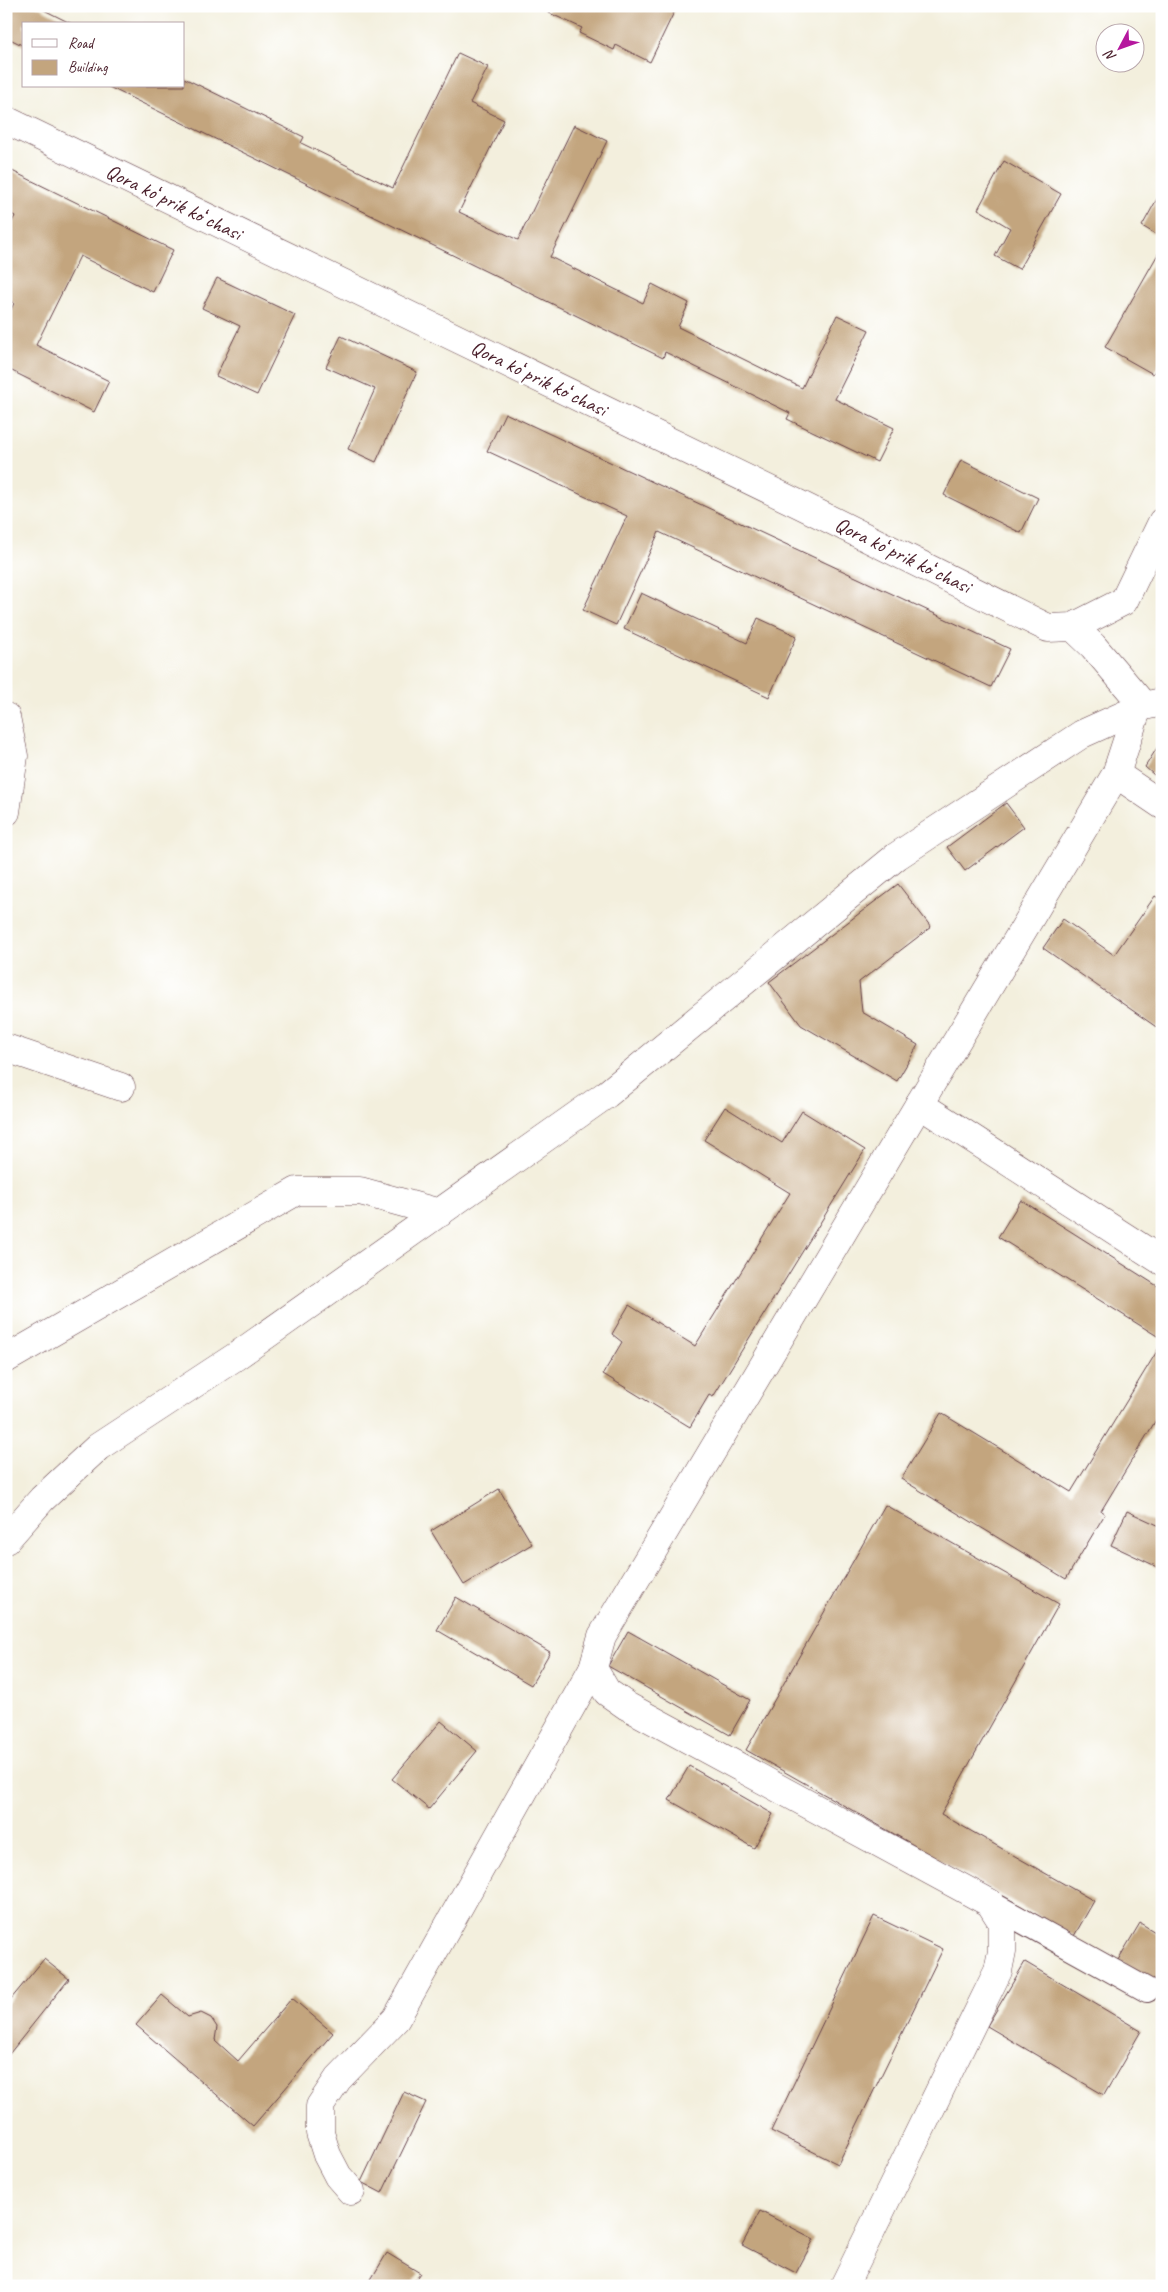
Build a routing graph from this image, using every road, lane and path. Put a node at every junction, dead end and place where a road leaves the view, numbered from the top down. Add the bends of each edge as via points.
1 (6, 120) edge
2 (1162, 522) edge
3 (1073, 627) junction
4 (1148, 706) edge
5 (6, 717) edge
6 (1116, 774) junction
7 (1162, 805) edge
8 (6, 812) edge
9 (6, 1048) edge
10 (121, 1087) dead end
11 (919, 1104) junction
12 (440, 1213) junction
13 (1162, 1261) edge
14 (6, 1360) edge
15 (6, 1540) edge
16 (593, 1668) junction
17 (990, 1903) junction
18 (1147, 1990) dead end
19 (352, 2191) dead end
20 (844, 2286) edge

1 - 3 street, Qora koʻprik koʻchasi via 1048,628
2 - 3 street via 1124,601
3 - 4 street
4 - 6 street
4 - 12 street via 1082,734 897,856 607,1094
5 - 8 street via 14,756
6 - 7 street
6 - 11 street
9 - 10 street
11 - 13 street
11 - 16 street via 602,1636
12 - 14 street via 360,1191 298,1191
12 - 15 street via 236,1357 98,1447 42,1498
16 - 17 street via 607,1692 627,1706
16 - 19 street via 396,2019 338,2079 320,2106 320,2133 327,2155 338,2176
17 - 18 lane
17 - 20 street via 1002,1922 998,1971

